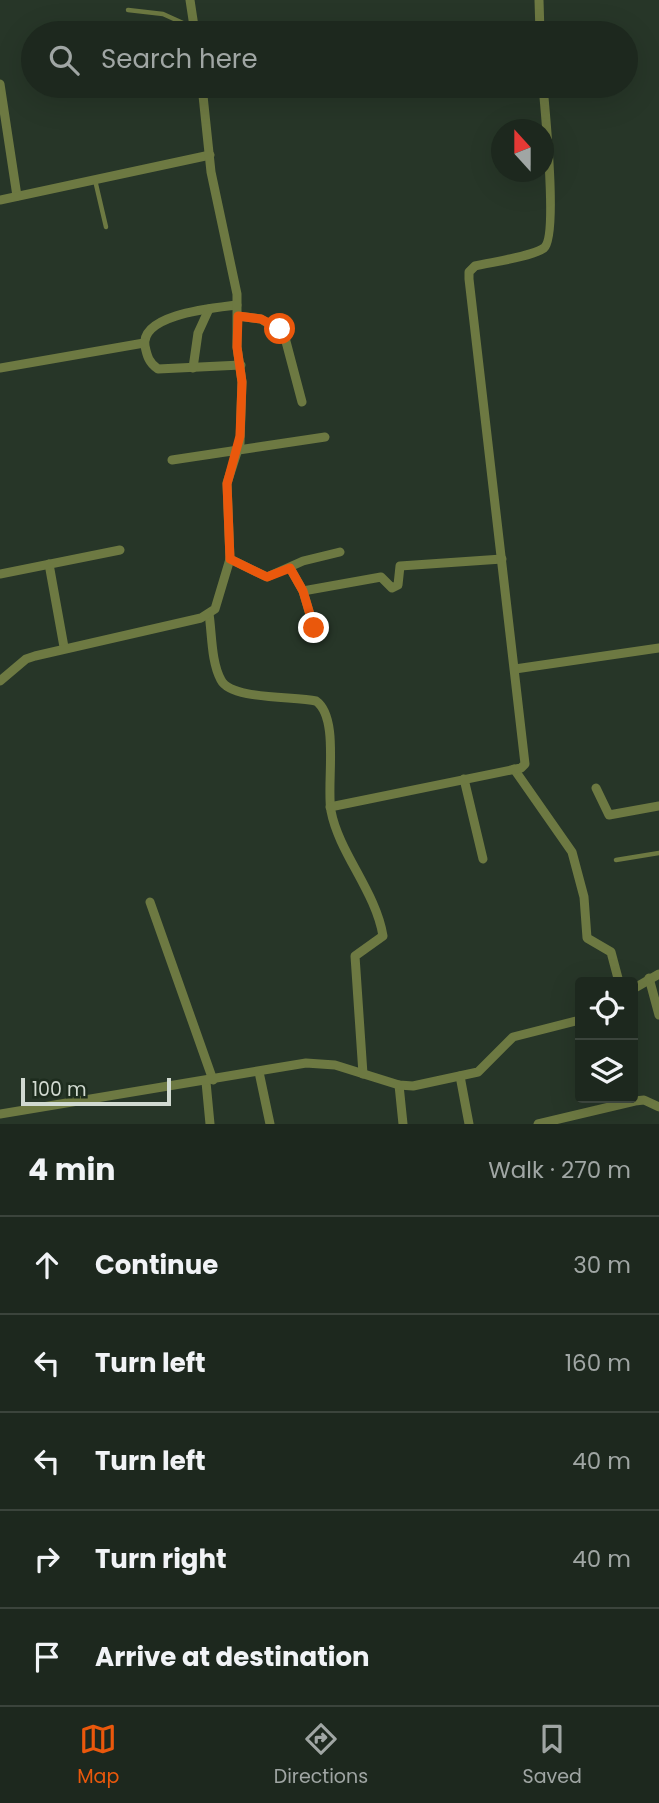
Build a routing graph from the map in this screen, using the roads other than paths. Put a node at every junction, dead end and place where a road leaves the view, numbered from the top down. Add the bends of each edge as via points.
1 (190, 0) edge
2 (539, 0) edge
3 (128, 10) dead end
4 (176, 21) edge
5 (193, 21) edge
6 (540, 21) edge
7 (0, 84) edge
8 (203, 98) edge
9 (544, 98) edge
10 (210, 155) junction
11 (95, 180) junction
12 (17, 196) junction
13 (0, 200) edge
14 (106, 227) dead end
15 (237, 305) junction
16 (209, 309) junction
17 (238, 316) junction
18 (144, 343) junction
19 (241, 365) junction
20 (0, 368) edge
21 (193, 368) junction
22 (302, 402) dead end
23 (325, 437) dead end
24 (237, 450) junction
25 (172, 460) dead end
26 (120, 550) dead end
27 (340, 552) dead end
28 (230, 559) junction
29 (502, 559) junction
30 (49, 564) junction
31 (290, 568) junction
32 (0, 574) edge
33 (303, 591) junction
34 (209, 614) junction
35 (314, 628) dead end
36 (64, 648) junction
37 (659, 648) edge
38 (515, 669) junction
39 (0, 681) edge
40 (514, 769) junction
41 (464, 779) junction
42 (596, 788) dead end
43 (659, 806) edge
44 (330, 807) junction
45 (659, 853) edge
46 (483, 859) dead end
47 (616, 860) dead end
48 (150, 902) dead end
49 (654, 976) edge
50 (618, 977) edge
51 (638, 986) edge
52 (659, 1015) edge
53 (575, 1021) edge
54 (259, 1072) junction
55 (363, 1074) junction
56 (460, 1076) junction
57 (209, 1081) junction
58 (400, 1085) junction
59 (659, 1107) edge
60 (0, 1114) edge
61 (209, 1124) edge
62 (270, 1124) edge
63 (403, 1124) edge
64 (469, 1124) edge
65 (538, 1124) edge

1 - 5 street
2 - 6 street
3 - 4 lane via 163,14
7 - 12 street
8 - 10 street
9 - 29 street via 551,212 548,243 538,250 475,266 469,272
10 - 11 street
10 - 15 street
11 - 12 street
11 - 14 lane
12 - 13 street
15 - 16 street
15 - 17 street
16 - 18 street via 152,325
16 - 21 street via 198,333
17 - 19 street
17 - 22 street via 261,319 284,334
18 - 20 street
18 - 21 street via 149,362 158,369
19 - 21 street
19 - 24 street
23 - 24 street
24 - 25 street
24 - 28 street via 227,484
26 - 30 street
27 - 31 street
28 - 31 street via 267,577
28 - 34 street via 219,600
29 - 33 street via 400,566 398,585 391,588 381,577
29 - 38 street
30 - 32 street
30 - 36 street
31 - 33 street
33 - 35 street
34 - 36 street
34 - 44 street via 224,684 320,705 328,729
36 - 39 street via 26,659
37 - 38 street
38 - 40 street via 525,764
40 - 41 street
40 - 50 street via 572,852 584,897 586,934 611,952
41 - 44 street
41 - 46 street
42 - 43 street via 609,816
44 - 55 street via 383,936 355,956
45 - 47 lane
48 - 57 street via 195,1023
49 - 51 street
49 - 52 street
53 - 56 street via 513,1037 478,1072
54 - 55 street via 321,1062
54 - 57 street
54 - 62 street
55 - 58 street
56 - 58 street
56 - 64 street
57 - 60 street
57 - 61 street
58 - 63 street
59 - 65 street via 635,1101

